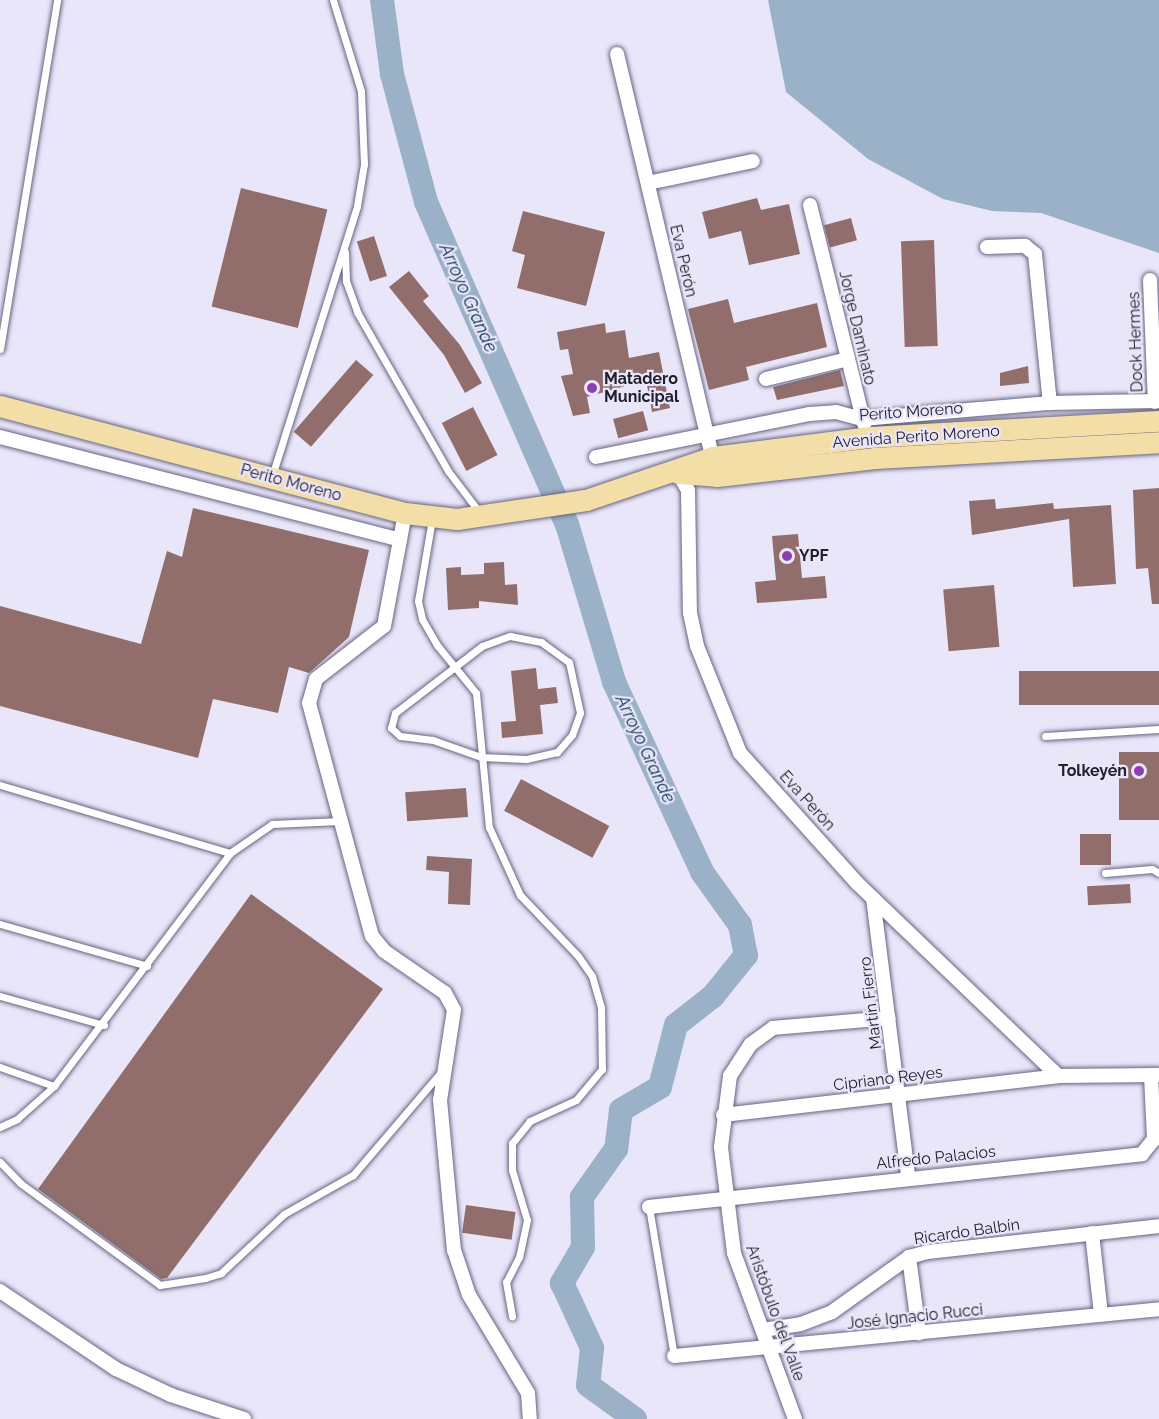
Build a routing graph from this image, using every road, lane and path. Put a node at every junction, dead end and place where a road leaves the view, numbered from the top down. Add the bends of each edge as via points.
1 (57, 0) edge
2 (333, 0) edge
3 (617, 54) dead end
4 (753, 161) dead end
5 (648, 183) junction
6 (810, 205) dead end
7 (345, 246) junction
8 (987, 247) dead end
9 (1150, 280) dead end
10 (0, 349) edge
11 (848, 359) junction
12 (766, 379) dead end
13 (1050, 403) junction
14 (0, 406) edge
15 (1158, 408) edge
16 (707, 434) junction
17 (0, 437) edge
18 (869, 438) junction
19 (1159, 442) edge
20 (596, 458) dead end
21 (715, 467) junction
22 (678, 473) junction
23 (272, 478) junction
24 (586, 500) joint
25 (405, 513) junction
26 (433, 517) junction
27 (483, 517) junction
28 (400, 540) junction
29 (455, 667) junction
30 (1159, 729) edge
31 (1045, 736) dead end
32 (481, 757) junction
33 (0, 785) edge
34 (340, 820) junction
35 (230, 853) junction
36 (1106, 873) dead end
37 (1159, 873) edge
38 (873, 898) junction
39 (0, 924) edge
40 (147, 966) junction
41 (0, 996) edge
42 (889, 1017) junction
43 (104, 1025) junction
44 (0, 1067) edge
45 (441, 1072) junction
46 (1155, 1075) edge
47 (1058, 1076) junction
48 (54, 1086) junction
49 (898, 1094) junction
50 (723, 1115) junction
51 (0, 1127) edge
52 (0, 1162) edge
53 (908, 1177) junction
54 (726, 1198) junction
55 (649, 1207) joint
56 (1159, 1226) edge
57 (1092, 1233) junction
58 (909, 1257) junction
59 (0, 1291) edge
60 (1159, 1309) edge
61 (1101, 1315) junction
62 (512, 1316) dead end
63 (763, 1330) junction
64 (919, 1333) junction
65 (771, 1348) junction
66 (674, 1356) joint
67 (244, 1419) edge
68 (530, 1419) edge
69 (795, 1419) edge

1 - 10 lane
2 - 7 lane via 361,91 363,130 364,164
3 - 5 street, Eva Perón
4 - 5 street
5 - 16 street, Eva Perón
6 - 11 street, Jorge Daminato
7 - 23 lane
7 - 27 lane via 346,281 357,312 448,471
8 - 13 street via 1018,245 1035,254
9 - 15 street, Dock Hermes
11 - 12 street
11 - 18 street, Jorge Daminato
13 - 15 street, Perito Moreno
13 - 18 street, Perito Moreno
14 - 23 main road, Perito Moreno
15 - 18 main road, Avenida Perito Moreno
16 - 18 street, Perito Moreno via 836,412
16 - 20 street, Perito Moreno
16 - 21 street, Eva Perón
17 - 28 street
18 - 19 main road, Avenida Perito Moreno
18 - 21 main road, Avenida Perito Moreno
21 - 22 main road, Avenida Perito Moreno
22 - 24 main road, Avenida Perito Moreno
22 - 38 street, Eva Perón via 688,489 690,613 697,646 728,729 740,753
23 - 25 main road, Perito Moreno
24 - 27 main road, Perito Moreno
25 - 26 main road, Perito Moreno
25 - 28 street
26 - 27 main road, Perito Moreno
26 - 29 lane via 418,601 422,620
28 - 34 street via 384,626 316,680 311,691 309,703
29 - 32 lane via 476,693
29 - 32 lane via 395,713 391,728 400,736 433,740
29 - 32 lane via 482,646 510,636 559,651 569,662 578,692 580,713 572,735 557,752 526,759
30 - 31 lane
32 - 62 lane via 489,827 503,867 520,895 592,976 606,1049 602,1069 590,1086 576,1100 530,1120 512,1143 512,1170 527,1220 519,1257 506,1282
33 - 35 lane
34 - 35 lane via 272,824
34 - 45 street via 372,936 384,951 445,993 454,1010 453,1040
35 - 40 lane
36 - 37 lane via 1152,869
38 - 42 street, Martín Fierro
38 - 47 street, Eva Perón
39 - 40 lane
40 - 43 lane
41 - 43 lane
42 - 49 street, Martín Fierro
42 - 50 street, Aristóbulo del Valle via 773,1028 739,1058 730,1076
43 - 48 lane
44 - 48 lane
45 - 52 lane via 353,1175 284,1214 221,1273 205,1278 160,1285 20,1183
45 - 68 street via 447,1191 460,1274 483,1319 516,1368 528,1393
46 - 47 street, Cipriano Reyes
46 - 53 street, Alfredo Palacios via 1154,1139 1142,1154
47 - 49 street, Cipriano Reyes
48 - 51 lane via 17,1119
49 - 50 street, Cipriano Reyes
49 - 53 street, Martín Fierro
50 - 54 street, Aristóbulo del Valle
53 - 54 street, Alfredo Palacios
54 - 55 street, Alfredo Palacios
54 - 63 street, Aristóbulo del Valle via 739,1270
55 - 66 lane
56 - 57 street, Ricardo Balbín
57 - 58 street, Ricardo Balbín
57 - 61 street
58 - 63 street, Ricardo Balbín via 832,1312 801,1324
58 - 64 street
59 - 67 street via 116,1369 171,1395
60 - 61 street, José Ignacio Rucci
61 - 64 street, José Ignacio Rucci
63 - 65 street, Aristóbulo del Valle
64 - 65 street, José Ignacio Rucci
65 - 66 street, José Ignacio Rucci
65 - 69 street, Aristóbulo del Valle

